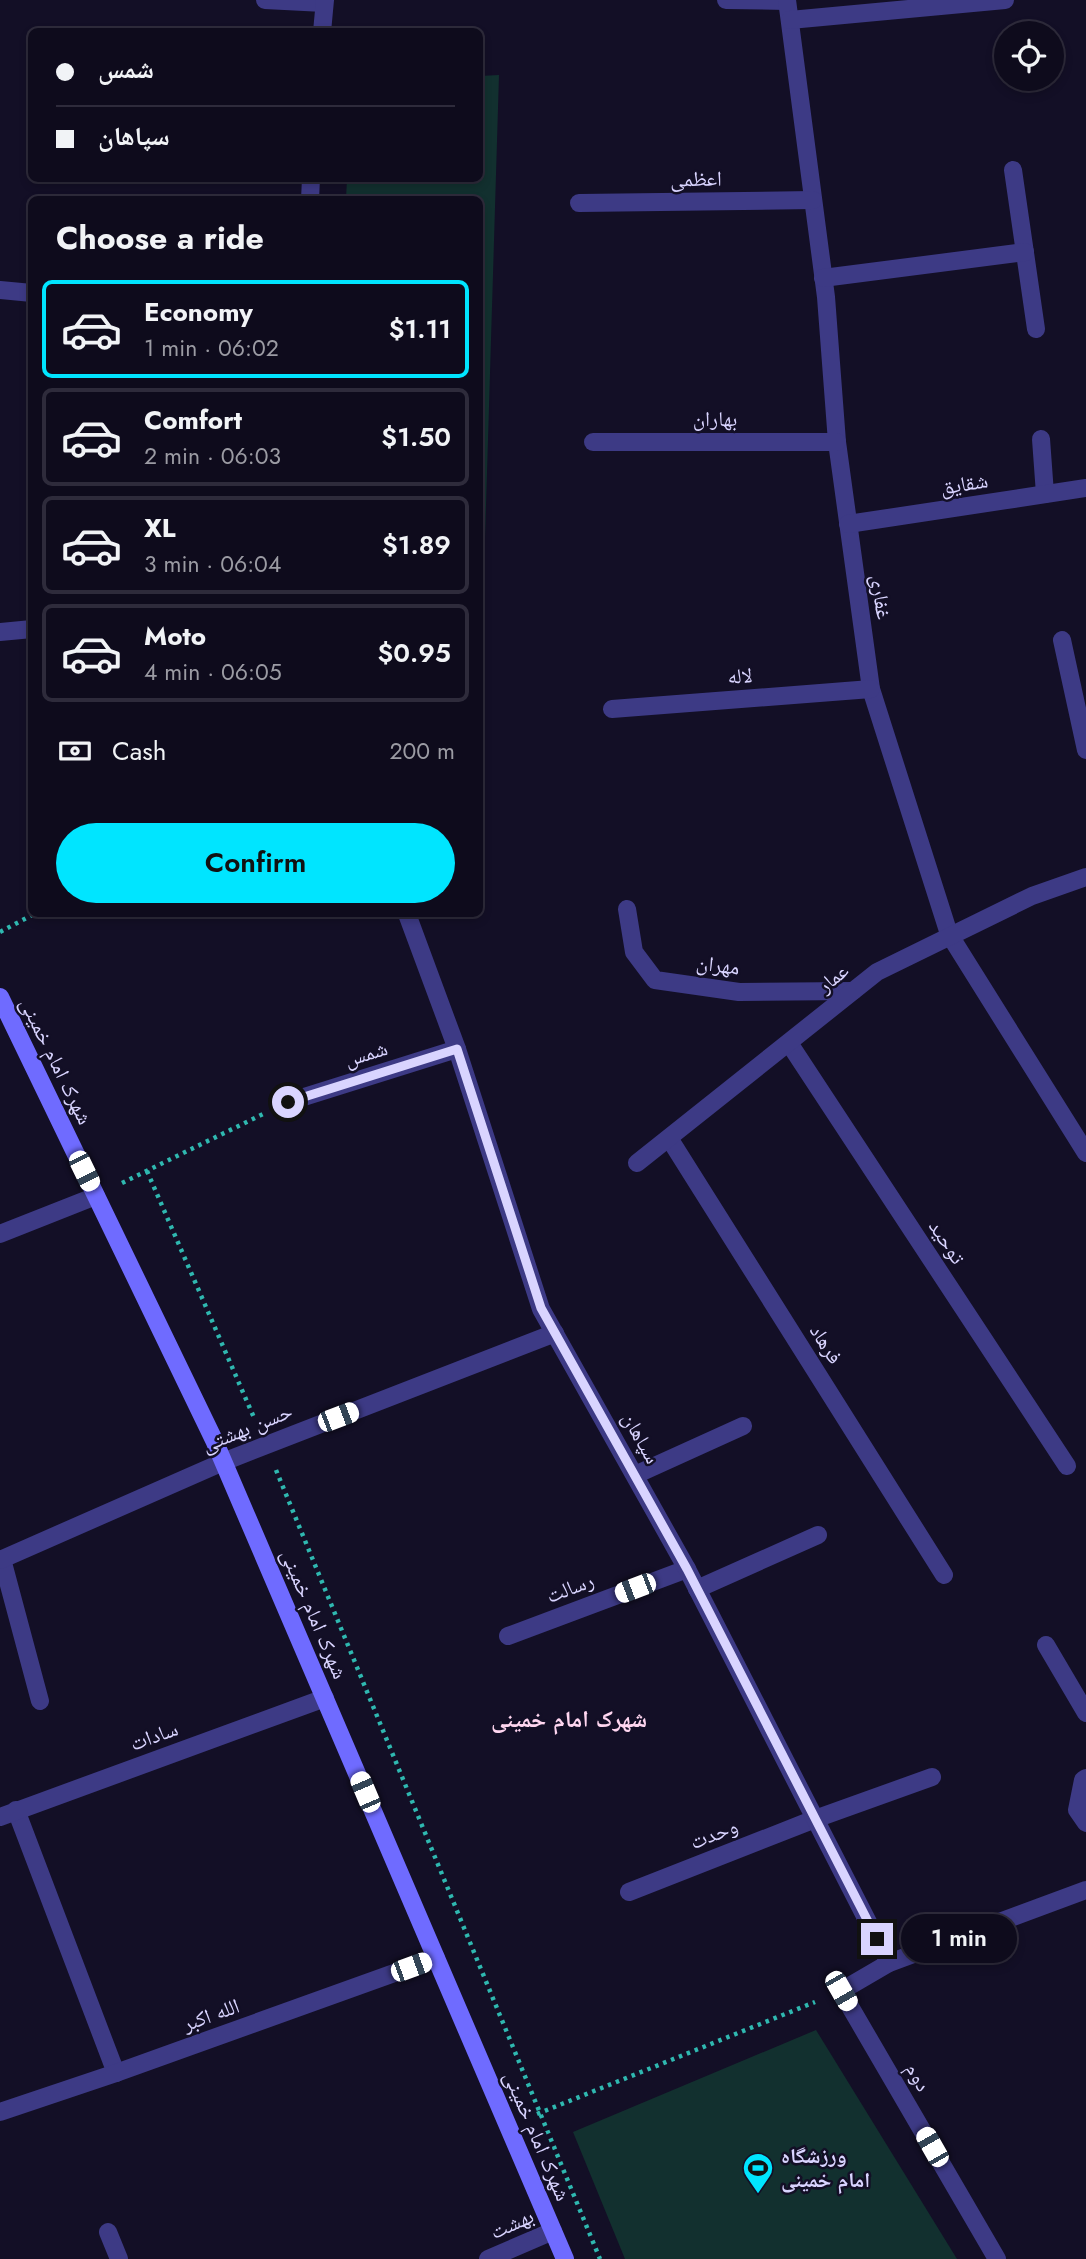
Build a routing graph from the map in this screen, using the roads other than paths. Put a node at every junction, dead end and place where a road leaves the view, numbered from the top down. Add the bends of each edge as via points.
1 (265, 0) edge
2 (726, 0) edge
3 (1005, 0) edge
4 (324, 1) edge
5 (787, 1) edge
6 (790, 20) junction
7 (322, 28) edge
8 (1013, 170) dead end
9 (813, 200) junction
10 (579, 203) dead end
11 (1025, 252) junction
12 (824, 278) junction
13 (0, 290) edge
14 (28, 293) edge
15 (1036, 329) dead end
16 (1041, 439) dead end
17 (593, 442) dead end
18 (837, 442) junction
19 (1086, 488) edge
20 (1045, 494) junction
21 (848, 524) junction
22 (28, 629) edge
23 (0, 632) edge
24 (1062, 640) dead end
25 (870, 689) junction
26 (612, 709) dead end
27 (1086, 750) edge
28 (1086, 877) edge
29 (627, 909) dead end
30 (408, 917) edge
31 (949, 934) junction
32 (853, 991) junction
33 (0, 997) edge
34 (789, 1043) junction
35 (457, 1049) junction
36 (288, 1102) road end
37 (669, 1138) junction
38 (1086, 1153) edge
39 (637, 1163) dead end
40 (96, 1196) junction
41 (0, 1234) edge
42 (555, 1333) junction
43 (743, 1426) dead end
44 (223, 1462) junction
45 (1067, 1466) dead end
46 (635, 1475) junction
47 (818, 1535) dead end
48 (1, 1559) edge
49 (687, 1569) junction
50 (944, 1575) dead end
51 (697, 1589) junction
52 (508, 1636) dead end
53 (1046, 1644) dead end
54 (325, 1698) junction
55 (40, 1701) dead end
56 (1086, 1713) edge
57 (932, 1777) dead end
58 (1086, 1778) edge
59 (8, 1814) edge
60 (1081, 1817) edge
61 (816, 1819) junction
62 (1086, 1890) edge
63 (629, 1892) dead end
64 (436, 1958) junction
65 (889, 1963) junction
66 (116, 2073) junction
67 (0, 2112) edge
68 (553, 2231) junction
69 (108, 2232) dead end
70 (119, 2259) edge
71 (488, 2259) edge
72 (565, 2259) edge
73 (997, 2259) edge

1 - 4 street
2 - 5 street
3 - 6 street
4 - 7 street
5 - 6 street, غفاری
6 - 9 street, غفاری
8 - 11 street
9 - 10 street, اعظمی
9 - 12 street, غفاری
11 - 12 street
11 - 15 street
12 - 18 street, غفاری
13 - 14 street
16 - 20 street
17 - 18 street, بهاران
18 - 21 street, غفاری
19 - 20 street, شقایق
20 - 21 street, شقایق
21 - 25 street, غفاری
22 - 23 street
24 - 27 street
25 - 26 street, لاله
25 - 31 street, غفاری
28 - 31 street, عمار via 1032,895
29 - 32 street, مهران via 635,952 654,980 739,992
30 - 35 street, سپاهان
31 - 32 street, عمار via 877,972
31 - 38 street, غفاری
32 - 34 street, عمار
33 - 40 street, شهرک امام خمینی
34 - 37 street, عمار
34 - 45 street, توحید
35 - 36 street, شمس
35 - 42 street, سپاهان via 541,1308
37 - 39 street, عمار
37 - 50 street, فرهاد
40 - 41 street
40 - 44 street, شهرک امام خمینی
42 - 44 street, حسن بهشتی
42 - 46 street, سپاهان
43 - 46 street
44 - 48 street, حسن بهشتی
44 - 54 street, شهرک امام خمینی
46 - 49 street, سپاهان
47 - 51 street
48 - 55 street
49 - 51 street, سپاهان
49 - 52 street, رسالت
51 - 61 street, سپاهان
53 - 56 street
54 - 59 street, سادات
54 - 64 street, شهرک امام خمینی
57 - 61 street, وحدت
58 - 60 street
59 - 66 street
61 - 63 street, وحدت
61 - 65 street, سپاهان
62 - 65 street
64 - 66 street, الله اکبر
64 - 68 street, شهرک امام خمینی
65 - 73 street, دوم via 841,1991
66 - 67 street, الله اکبر
68 - 71 street, بهشت
68 - 72 street, شهرک امام خمینی
69 - 70 street

